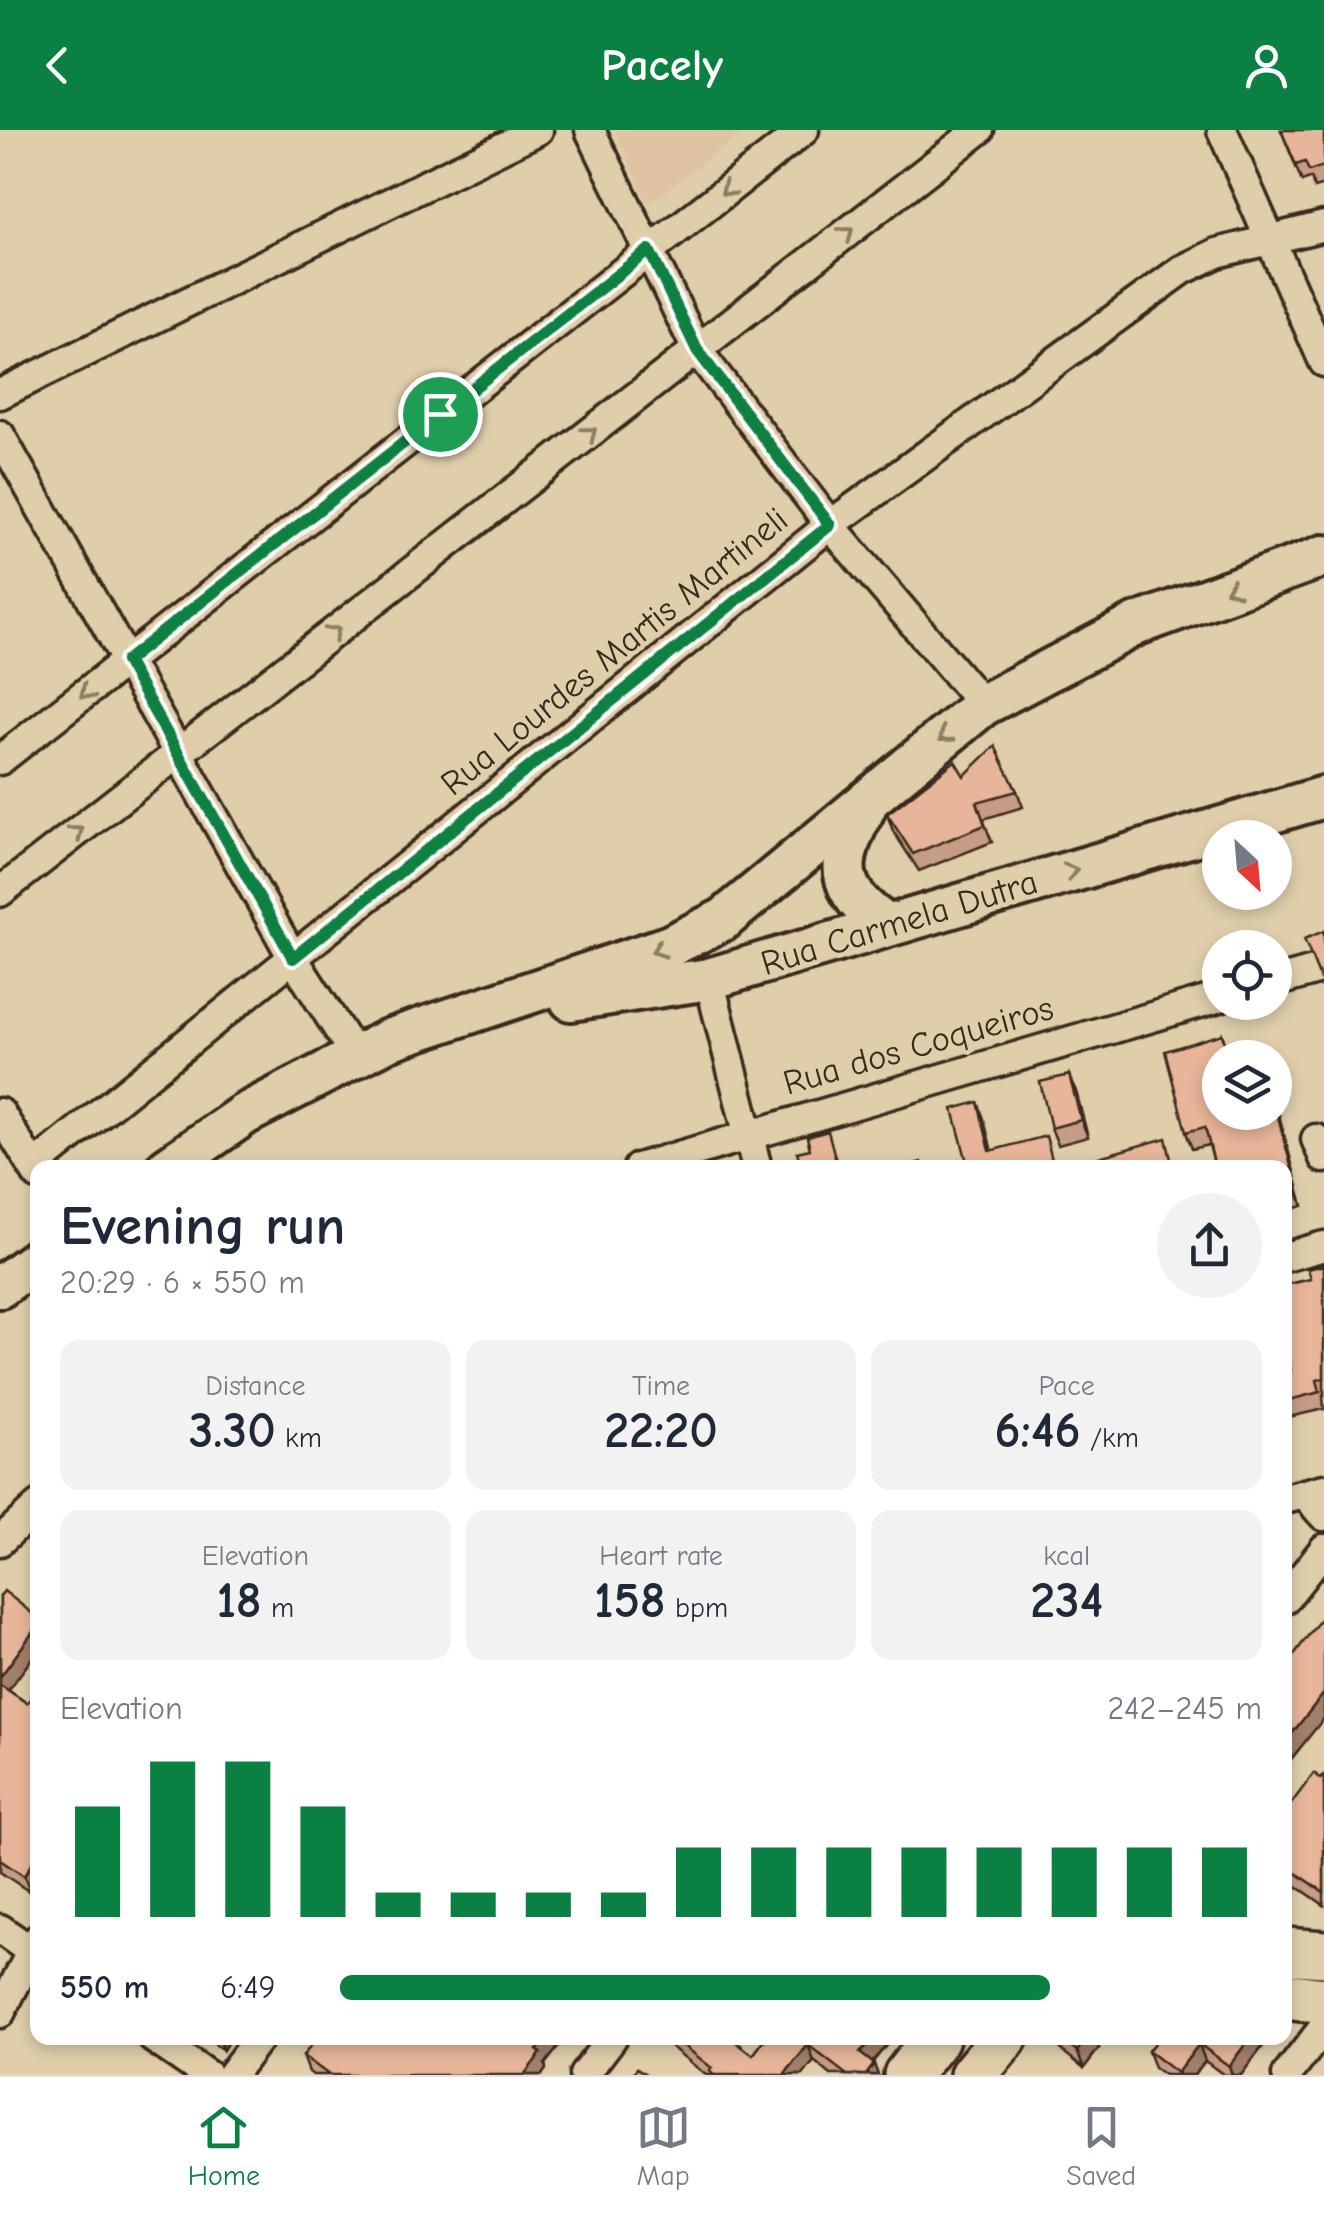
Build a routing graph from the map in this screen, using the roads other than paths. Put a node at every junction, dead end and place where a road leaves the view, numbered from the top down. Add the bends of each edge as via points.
1 (538, 130) edge
2 (590, 130) edge
3 (804, 130) edge
4 (979, 130) edge
5 (1222, 130) edge
6 (1324, 226) edge
7 (1271, 237) junction
8 (649, 250) junction
9 (697, 350) junction
10 (1324, 362) edge
11 (0, 394) edge
12 (0, 436) edge
13 (830, 525) junction
14 (1324, 556) edge
15 (126, 661) junction
16 (983, 705) junction
17 (178, 753) junction
18 (0, 760) edge
19 (871, 796) junction
20 (1324, 797) edge
21 (0, 892) edge
22 (724, 919) junction
23 (887, 925) junction
24 (293, 958) junction
25 (1324, 968) edge
26 (1292, 977) edge
27 (709, 979) junction
28 (1202, 1002) edge
29 (468, 1016) junction
30 (356, 1057) junction
31 (0, 1113) edge
32 (748, 1132) junction
33 (48, 1160) edge
34 (179, 1160) edge
35 (662, 1160) edge
36 (756, 1160) edge
37 (30, 1163) edge
38 (1324, 1246) edge
39 (1292, 1255) edge
40 (30, 1264) edge
41 (0, 1287) edge
42 (1304, 1494) edge
43 (30, 1513) edge
44 (1324, 1516) edge
45 (0, 1541) edge
46 (1324, 1549) edge
47 (1292, 1589) edge
48 (0, 1929) edge
49 (30, 1946) edge
50 (1292, 1952) edge
51 (1324, 1954) edge
52 (30, 1958) edge
53 (1292, 1997) edge
54 (1324, 2001) edge
55 (0, 2012) edge
56 (1324, 2027) edge
57 (163, 2045) edge
58 (254, 2045) edge
59 (607, 2045) edge
60 (931, 2045) edge
61 (998, 2045) edge
62 (207, 2075) edge
63 (231, 2075) edge
64 (584, 2075) edge
65 (908, 2075) edge
66 (973, 2075) edge
67 (1287, 2075) edge

1 - 11 street
2 - 8 street
3 -> 8 street
9 -> 4 street
5 - 7 street
6 - 7 street, Rua Lourdes Martis Martineli
7 - 10 street
7 - 13 street, Rua Lourdes Martis Martineli via 1182,270
8 - 9 street
8 - 15 street
9 - 13 street
17 -> 9 street
12 - 15 street
13 - 16 street
13 - 24 street, Rua Lourdes Martis Martineli
14 -> 16 main road via 1135,625
15 - 17 street
15 -> 18 street
16 -> 19 main road
21 -> 17 street
17 - 24 street
19 - 22 main road
19 - 23 main road via 846,845 846,884 858,905
23 -> 20 main road, Rua Carmela Dutra
22 - 27 main road
22 -> 29 main road via 670,946
23 - 27 main road, Rua Carmela Dutra
24 - 30 street
24 - 33 street, Rua Lourdes Martis Martineli
25 - 26 street
27 - 29 main road, Rua Carmela Dutra
27 - 32 street
28 - 32 street, Rua dos Coqueiros
29 - 30 main road
30 - 34 main road via 245,1114
31 - 37 street
32 - 35 street, Rua dos Coqueiros
32 - 36 street
38 - 39 street
40 - 41 main road
42 - 44 street
43 - 45 street
46 - 47 street
48 - 49 street
50 - 51 main road
52 - 55 street
53 - 54 main road
56 - 67 street
57 - 62 street
58 - 63 street
59 - 64 street
60 - 65 main road
61 - 66 main road

